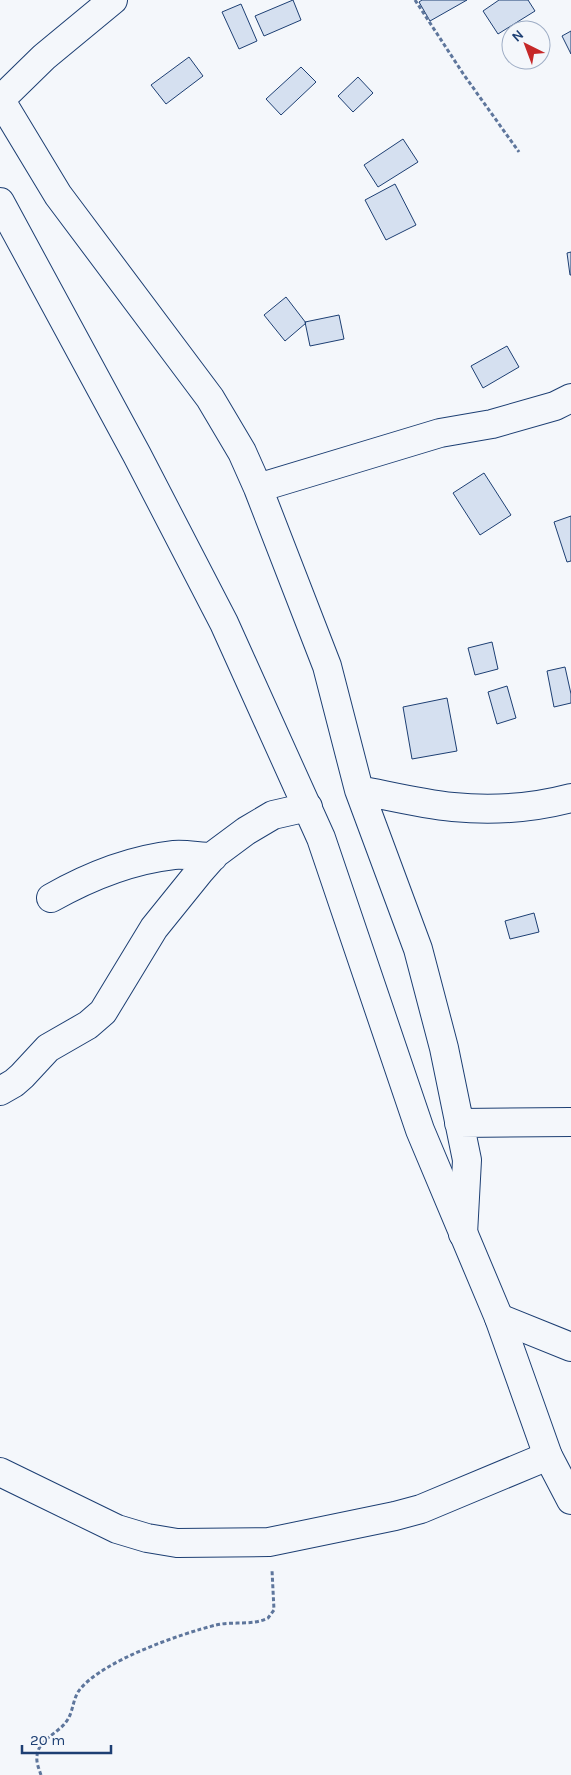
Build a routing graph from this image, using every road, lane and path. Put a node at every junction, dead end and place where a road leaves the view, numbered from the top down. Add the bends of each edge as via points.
1 (113, 0) edge
2 (415, 0) edge
3 (0, 100) edge
4 (519, 152) dead end
5 (0, 202) edge
6 (571, 398) edge
7 (258, 488) junction
8 (359, 790) junction
9 (571, 798) edge
10 (308, 807) junction
11 (213, 857) junction
12 (51, 898) dead end
13 (0, 1091) edge
14 (571, 1122) edge
15 (459, 1123) junction
16 (464, 1234) junction
17 (499, 1318) junction
18 (571, 1347) edge
19 (548, 1456) junction
20 (0, 1472) edge
21 (571, 1500) edge
22 (269, 1542) junction
23 (40, 1775) edge

1 - 3 main road via 44,57
2 - 4 path
3 - 7 main road via 58,195 210,398 242,452
5 - 10 main road via 224,623
6 - 7 main road via 555,406 492,424 440,433
7 - 8 main road via 327,666
8 - 9 main road via 452,807 498,809
8 - 15 main road via 418,949 444,1048
10 - 11 main road via 274,815 246,831
10 - 16 main road via 322,838 420,1130
11 - 12 main road via 176,855 147,859 82,880
11 - 13 main road via 154,928 103,1012 88,1025 48,1048 22,1076
14 - 15 main road
15 - 16 main road via 466,1160
16 - 17 main road
17 - 18 main road
17 - 19 main road
19 - 21 main road
19 - 22 main road via 421,1509
20 - 22 main road via 117,1529 147,1538 177,1543
22 - 23 path via 274,1600 271,1616 249,1623 224,1623 173,1637 100,1673 81,1688 67,1721 39,1747

